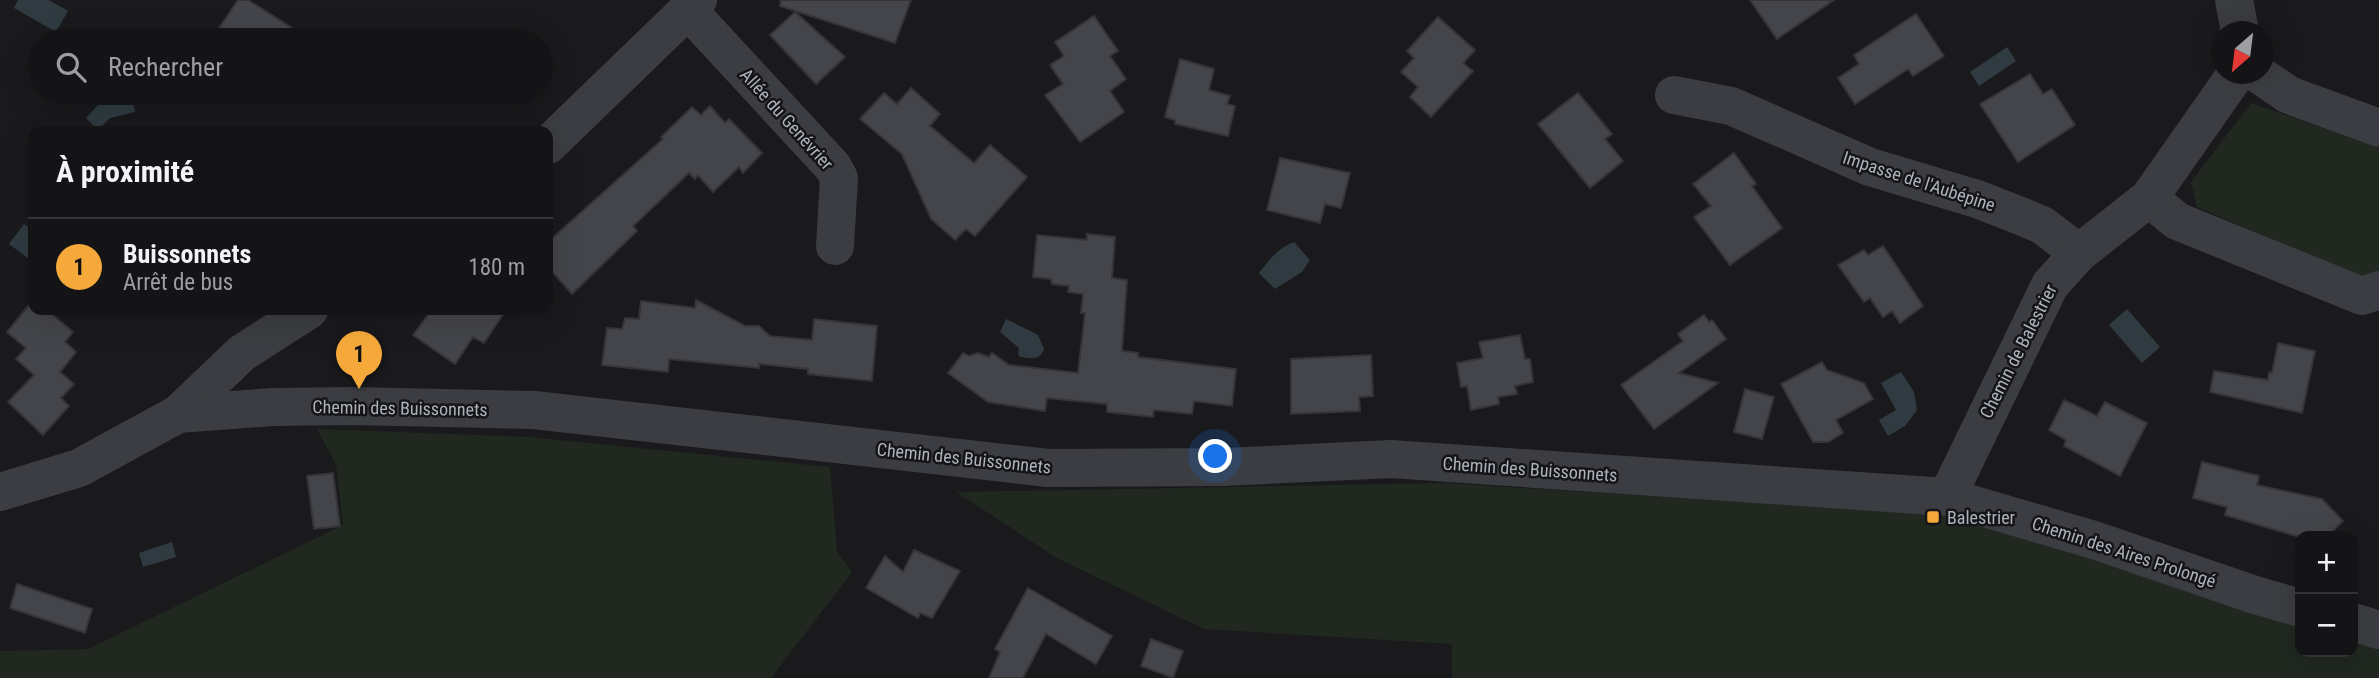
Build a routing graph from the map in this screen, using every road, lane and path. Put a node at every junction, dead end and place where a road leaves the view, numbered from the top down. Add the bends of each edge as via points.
1 (2234, 0) edge
2 (693, 5) edge
3 (2238, 21) edge
4 (2229, 84) edge
5 (2273, 84) edge
6 (1674, 95) dead end
7 (2379, 128) edge
8 (553, 140) edge
9 (2149, 198) junction
10 (835, 246) dead end
11 (2079, 253) junction
12 (2379, 290) edge
13 (301, 315) edge
14 (178, 414) junction
15 (0, 492) edge
16 (1947, 497) junction
17 (2295, 607) edge
18 (2358, 624) edge
19 (2379, 630) edge

1 - 3 street
2 - 8 street
2 - 10 street, Allée du Genévrier via 833,167 839,178
4 - 9 street, Chemin de Balestrier
5 - 7 street via 2289,95
6 - 11 street, Impasse de l'Aubépine via 1731,106 1870,167 1977,199 2042,225
9 - 11 street, Chemin de Balestrier
9 - 12 street via 2177,221 2362,296
11 - 16 street, Chemin de Balestrier via 2050,285
13 - 14 street via 242,353
14 - 15 street, Chemin des Buissonnets via 79,468
14 - 16 street, Chemin des Buissonnets via 273,407 534,410 1048,468 1225,467 1391,459
16 - 17 street, Chemin des Aires Prolongé
18 - 19 street

